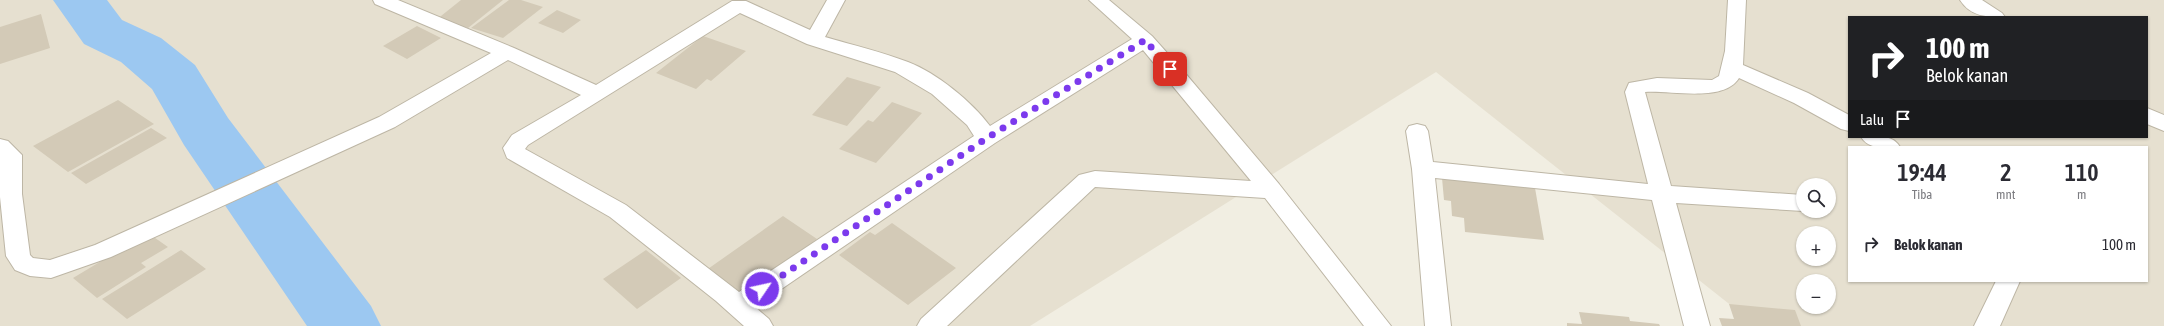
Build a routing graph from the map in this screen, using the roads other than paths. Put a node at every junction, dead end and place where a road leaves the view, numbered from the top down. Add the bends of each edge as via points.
1 (382, 0) edge
2 (836, 0) edge
3 (1098, 0) edge
4 (1737, 0) edge
5 (1969, 0) edge
6 (1993, 16) edge
7 (814, 40) junction
8 (1145, 40) junction
9 (507, 52) junction
10 (1731, 67) junction
11 (597, 94) junction
12 (2148, 116) edge
13 (1848, 123) edge
14 (2164, 124) edge
15 (1417, 131) dead end
16 (987, 138) junction
17 (1874, 138) edge
18 (0, 146) edge
19 (1887, 146) edge
20 (1423, 169) junction
21 (1271, 190) junction
22 (1661, 193) junction
23 (6, 195) edge
24 (1796, 203) edge
25 (2008, 282) edge
26 (738, 306) junction
27 (760, 326) edge
28 (930, 326) edge
29 (1378, 326) edge
30 (1438, 326) edge
31 (1697, 326) edge
32 (1987, 326) edge

1 - 9 street
2 - 7 street
3 - 8 street
4 - 10 street
5 - 6 street
7 - 11 street via 739,5
7 - 16 street via 902,67 939,90 974,120
8 - 16 street
8 - 21 street
9 - 11 street
9 - 23 street via 387,122 69,264 47,268 23,264 18,256
10 - 13 street via 1801,98
10 - 22 street via 1728,78 1720,84 1649,84 1636,88 1636,101
11 - 26 street via 520,140 514,148 515,153 618,211
12 - 14 street
15 - 20 street
16 - 26 street
17 - 19 street
18 - 23 street via 11,155
20 - 22 street
20 - 30 street
21 - 28 street via 1126,180 1087,181
21 - 29 street
22 - 24 street
22 - 31 street
25 - 32 street
26 - 27 street

